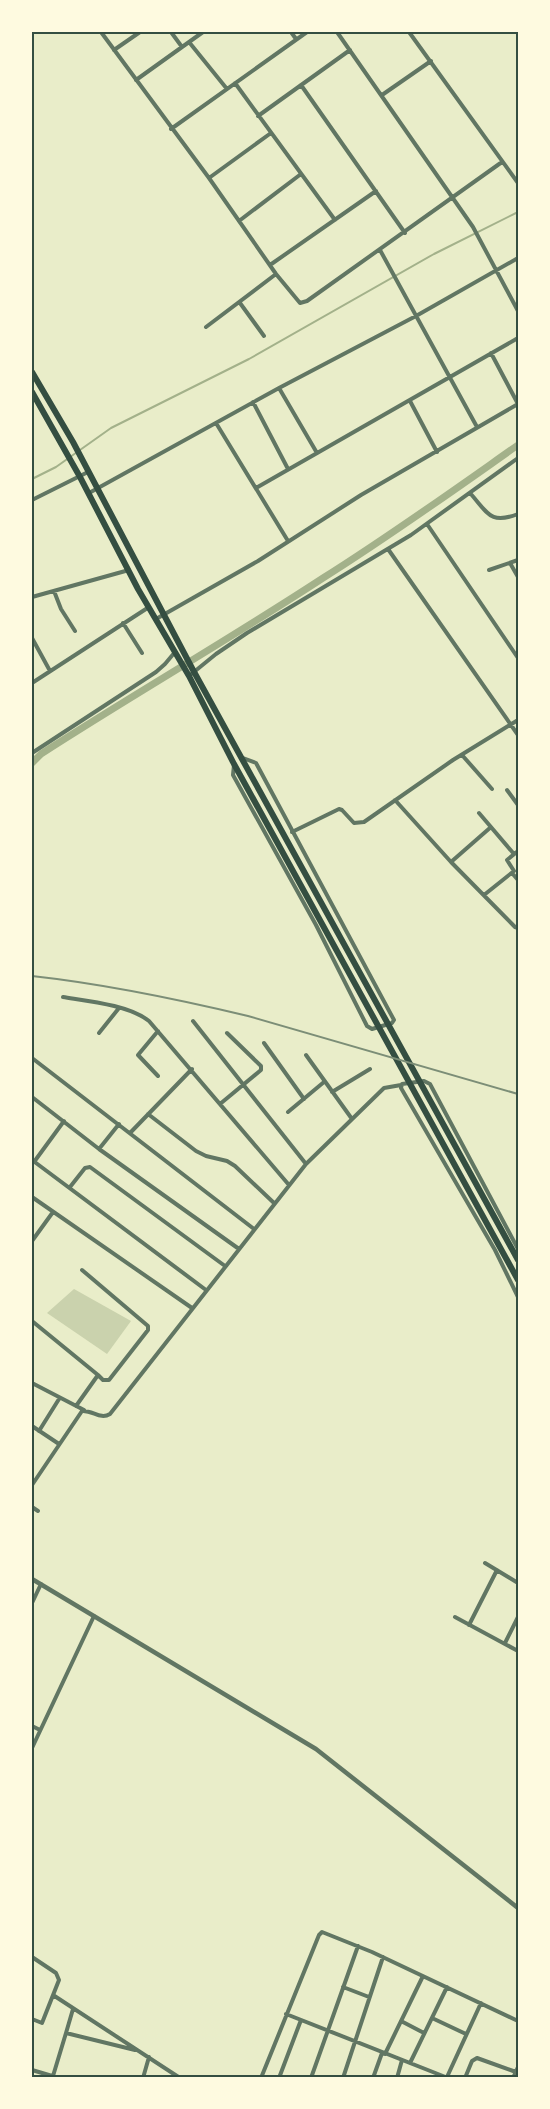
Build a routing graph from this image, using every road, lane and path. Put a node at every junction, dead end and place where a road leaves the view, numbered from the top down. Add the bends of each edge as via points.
1 (101, 32) edge
2 (140, 32) edge
3 (171, 32) edge
4 (203, 32) edge
5 (291, 32) edge
6 (307, 32) edge
7 (337, 32) edge
8 (409, 32) edge
9 (296, 39) junction
10 (189, 42) junction
11 (182, 47) junction
12 (114, 50) junction
13 (350, 50) junction
14 (431, 61) junction
15 (136, 80) junction
16 (235, 83) junction
17 (301, 86) junction
18 (227, 89) junction
19 (382, 95) junction
20 (258, 116) junction
21 (171, 129) junction
22 (271, 134) junction
23 (502, 162) junction
24 (301, 174) junction
25 (209, 178) junction
26 (518, 183) edge
27 (376, 191) junction
28 (451, 197) junction
29 (335, 220) junction
30 (239, 221) junction
31 (405, 232) junction
32 (380, 250) junction
33 (519, 258) edge
34 (270, 265) junction
35 (497, 270) junction
36 (276, 274) junction
37 (240, 303) junction
38 (519, 311) edge
39 (416, 316) junction
40 (206, 327) dead end
41 (264, 336) dead end
42 (519, 339) edge
43 (491, 353) junction
44 (32, 372) edge
45 (450, 376) junction
46 (279, 388) junction
47 (32, 392) edge
48 (410, 401) junction
49 (253, 402) junction
50 (518, 404) edge
51 (216, 423) junction
52 (477, 427) junction
53 (437, 452) junction
54 (317, 453) junction
55 (519, 458) edge
56 (288, 469) junction
57 (88, 472) junction
58 (80, 477) junction
59 (97, 488) junction
60 (256, 488) junction
61 (470, 493) junction
62 (89, 494) junction
63 (32, 500) edge
64 (519, 514) edge
65 (426, 524) junction
66 (288, 541) junction
67 (388, 549) junction
68 (519, 560) edge
69 (510, 563) junction
70 (129, 570) junction
71 (489, 570) dead end
72 (519, 577) edge
73 (54, 591) junction
74 (32, 597) edge
75 (149, 607) junction
76 (164, 614) junction
77 (156, 619) junction
78 (123, 623) junction
79 (75, 631) dead end
80 (32, 638) edge
81 (142, 653) dead end
82 (177, 655) junction
83 (519, 658) edge
84 (50, 670) junction
85 (191, 673) junction
86 (32, 683) edge
87 (519, 720) edge
88 (510, 725) junction
89 (519, 735) edge
90 (32, 753) edge
91 (462, 754) junction
92 (242, 757) junction
93 (234, 764) junction
94 (492, 789) dead end
95 (507, 790) dead end
96 (395, 800) junction
97 (519, 805) edge
98 (479, 813) dead end
99 (491, 827) junction
100 (292, 832) junction
101 (519, 851) edge
102 (514, 854) junction
103 (451, 862) junction
104 (512, 873) junction
105 (519, 880) edge
106 (484, 895) junction
107 (519, 928) edge
108 (63, 998) dead end
109 (118, 1008) junction
110 (193, 1021) dead end
111 (158, 1031) junction
112 (99, 1033) dead end
113 (227, 1033) dead end
114 (264, 1043) dead end
115 (306, 1055) dead end
116 (32, 1058) edge
117 (192, 1069) junction
118 (370, 1069) dead end
119 (158, 1076) dead end
120 (324, 1082) junction
121 (401, 1085) junction
122 (243, 1086) junction
123 (332, 1092) junction
124 (32, 1097) edge
125 (304, 1099) junction
126 (220, 1104) junction
127 (288, 1112) dead end
128 (148, 1114) junction
129 (352, 1119) junction
130 (64, 1121) junction
131 (119, 1124) junction
132 (130, 1133) junction
133 (99, 1149) junction
134 (33, 1161) edge
135 (306, 1164) junction
136 (289, 1185) junction
137 (70, 1187) junction
138 (32, 1197) edge
139 (274, 1203) junction
140 (53, 1212) junction
141 (254, 1229) junction
142 (32, 1241) edge
143 (239, 1249) junction
144 (519, 1249) edge
145 (519, 1260) edge
146 (225, 1266) junction
147 (82, 1270) dead end
148 (519, 1280) edge
149 (206, 1290) junction
150 (519, 1297) edge
151 (192, 1308) junction
152 (32, 1322) edge
153 (98, 1375) junction
154 (32, 1383) edge
155 (59, 1399) junction
156 (76, 1406) junction
157 (85, 1411) junction
158 (32, 1426) edge
159 (39, 1431) junction
160 (59, 1444) junction
161 (32, 1485) edge
162 (32, 1507) edge
163 (38, 1511) dead end
164 (485, 1563) dead end
165 (497, 1570) junction
166 (32, 1579) edge
167 (519, 1583) edge
168 (41, 1584) junction
169 (32, 1603) edge
170 (94, 1616) junction
171 (455, 1617) dead end
172 (519, 1617) edge
173 (469, 1625) junction
174 (505, 1644) junction
175 (519, 1651) edge
176 (32, 1726) edge
177 (40, 1730) junction
178 (32, 1748) edge
179 (519, 1908) edge
180 (358, 1946) junction
181 (32, 1957) edge
182 (383, 1957) junction
183 (423, 1976) junction
184 (343, 1987) junction
185 (447, 1987) junction
186 (53, 1995) junction
187 (369, 1997) junction
188 (481, 2003) junction
189 (73, 2008) junction
190 (286, 2014) junction
191 (432, 2018) junction
192 (32, 2019) edge
193 (301, 2020) junction
194 (401, 2021) junction
195 (519, 2021) edge
196 (328, 2030) junction
197 (66, 2033) junction
198 (424, 2033) junction
199 (466, 2034) junction
200 (356, 2042) junction
201 (138, 2050) junction
202 (384, 2053) junction
203 (149, 2057) junction
204 (402, 2060) junction
205 (410, 2063) junction
206 (519, 2067) edge
207 (32, 2070) edge
208 (516, 2072) junction
209 (53, 2076) junction
210 (435, 2076) edge
211 (448, 2077) edge
212 (59, 2078) edge
213 (142, 2078) edge
214 (180, 2078) edge
215 (261, 2078) edge
216 (279, 2078) edge
217 (311, 2078) edge
218 (344, 2078) edge
219 (373, 2078) edge
220 (397, 2078) edge
221 (465, 2078) edge
222 (513, 2078) edge

1 - 12 street
2 - 12 street
3 - 11 street
4 - 10 street
5 - 9 street
6 - 9 street
7 - 13 street
8 - 14 street
9 - 16 street
10 - 11 street
10 - 18 street
11 - 15 street
12 - 15 street
13 - 17 street
13 - 19 street
14 - 19 street
14 - 23 street
15 - 21 street
16 - 18 street
16 - 20 street
17 - 20 street
17 - 27 street
18 - 21 street
19 - 28 street
20 - 22 street
21 - 25 street
22 - 24 street
22 - 25 street
23 - 26 street
23 - 28 street
24 - 29 street
24 - 30 street
25 - 30 street
27 - 29 street
27 - 31 street
28 - 31 street
28 - 35 street
29 - 34 street
30 - 34 street
31 - 32 street
32 - 36 street via 304,303 296,300
32 - 39 street
33 - 35 street
34 - 36 street
35 - 38 street
35 - 39 street
36 - 37 street
37 - 40 street
37 - 41 street
39 - 45 street
39 - 46 street
42 - 43 street
43 - 45 street
43 - 50 street
44 - 57 main road
45 - 48 street
45 - 52 street
46 - 49 street
46 - 54 street
47 - 58 main road
48 - 53 street
48 - 54 street
49 - 51 street
49 - 56 street
50 - 52 street
51 - 59 street
51 - 60 street
52 - 53 street
53 - 66 street
54 - 56 street
55 - 61 street
56 - 60 street
57 - 58 street
57 - 59 main road
58 - 62 main road
58 - 63 street
59 - 62 street
59 - 76 main road
60 - 66 street
61 - 64 street via 492,517
61 - 65 street
62 - 70 main road
65 - 67 street
65 - 83 street
66 - 76 street
67 - 85 street via 247,633
67 - 88 street
68 - 69 street
69 - 71 street
69 - 72 street
70 - 73 street
70 - 75 main road
73 - 74 street
73 - 79 street
75 - 77 main road
75 - 78 street
76 - 77 street
76 - 85 main road
77 - 82 main road
78 - 81 street
78 - 84 street
80 - 84 street
82 - 85 main road
82 - 90 street
84 - 86 street
85 - 92 main road
85 - 93 main road
87 - 88 street
88 - 89 street
88 - 91 street
91 - 94 street
91 - 96 street
92 - 100 street via 256,763
92 - 145 main road
93 - 100 street via 233,775 367,1026 372,1029 392,1023 394,1020
93 - 148 main road
95 - 97 street
96 - 100 street via 364,822 354,823 339,809
96 - 103 street
98 - 99 street
99 - 102 street
99 - 103 street
101 - 102 street
102 - 104 street via 507,860
103 - 106 street
104 - 105 street
104 - 106 street
106 - 107 street
108 - 109 street
109 - 111 street via 143,1015
109 - 112 street
110 - 122 street
111 - 117 street
111 - 119 street via 138,1055
113 - 122 street via 261,1068
114 - 125 street
115 - 120 street
116 - 131 street
117 - 126 street
117 - 128 street
118 - 123 street
120 - 123 street
120 - 125 street
121 - 129 street via 384,1088
121 - 144 street via 424,1081 430,1084
121 - 150 street
122 - 126 street
122 - 135 street
123 - 129 street
124 - 130 street
125 - 127 street
126 - 136 street
128 - 132 street
128 - 139 street via 206,1156 235,1166
129 - 135 street
130 - 133 street
130 - 134 street
131 - 132 street
131 - 133 street
132 - 141 street
133 - 143 street
134 - 137 street
135 - 136 street
136 - 139 street
137 - 146 street via 90,1167
137 - 149 street
138 - 140 street
139 - 141 street
140 - 142 street
140 - 151 street
141 - 143 street
143 - 146 street
146 - 149 street
147 - 153 street via 148,1326 109,1380
149 - 151 street
151 - 157 street via 110,1414 100,1417
152 - 153 street
153 - 156 street
154 - 155 street
155 - 156 street
155 - 159 street
156 - 157 street
157 - 160 street
158 - 159 street
159 - 160 street
160 - 161 street
162 - 163 street
164 - 165 street
165 - 167 street
165 - 173 street
166 - 168 street
168 - 169 street
168 - 170 street
170 - 177 street
170 - 179 street via 316,1749
171 - 173 street
172 - 174 street
173 - 174 street
174 - 175 street
176 - 177 street
177 - 178 street
180 - 182 street
180 - 184 street
180 - 190 street via 322,1932
181 - 186 street via 58,1976
182 - 183 street
182 - 187 street
183 - 185 street
183 - 194 street
184 - 187 street
184 - 196 street
185 - 188 street
185 - 191 street
186 - 189 street
186 - 192 street via 42,2023
187 - 200 street
188 - 195 street
188 - 199 street
189 - 197 street
189 - 201 street
190 - 193 street
190 - 215 street
191 - 198 street
191 - 199 street
193 - 196 street
193 - 216 street
194 - 198 street
194 - 202 street
196 - 200 street
196 - 217 street
197 - 201 street
197 - 209 street
198 - 205 street
199 - 211 street
200 - 202 street
200 - 218 street
201 - 203 street
202 - 204 street
202 - 219 street
203 - 213 street
203 - 214 street
204 - 205 street
204 - 220 street
205 - 210 street
206 - 208 street
207 - 209 street
208 - 221 street via 477,2058
208 - 222 street
209 - 212 street
210 - 211 street

